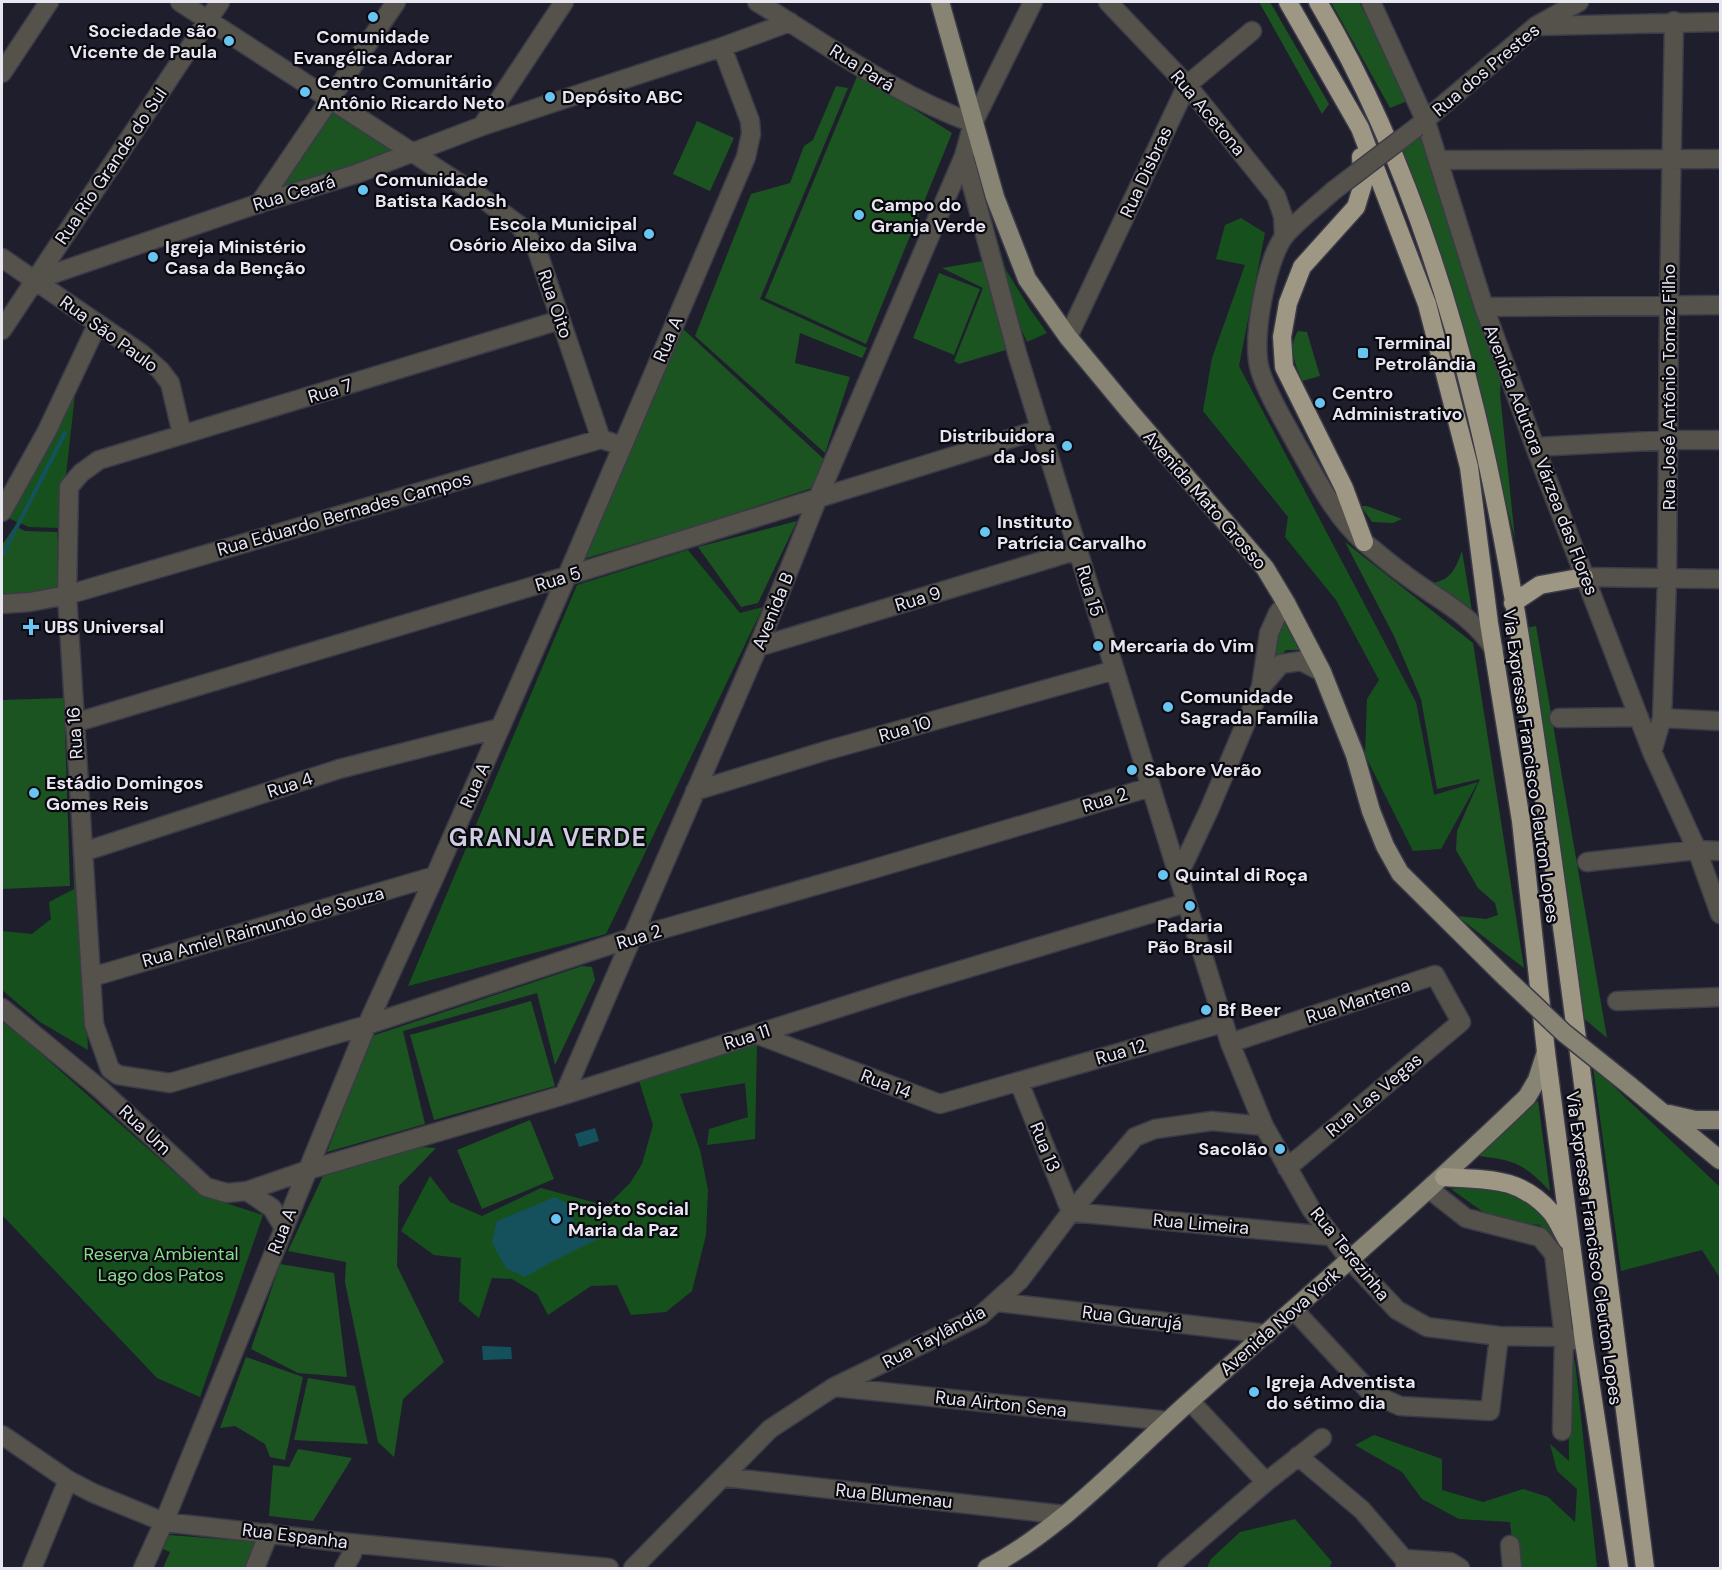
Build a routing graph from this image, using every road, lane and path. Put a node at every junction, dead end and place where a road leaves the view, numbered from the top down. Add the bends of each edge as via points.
1 (49, 2) edge
2 (180, 2) edge
3 (220, 2) edge
4 (396, 2) edge
5 (564, 2) edge
6 (757, 2) edge
7 (940, 2) edge
8 (1033, 2) edge
9 (1108, 2) edge
10 (1288, 2) edge
11 (1318, 2) edge
12 (1371, 2) edge
13 (1579, 2) edge
14 (207, 20) junction
15 (1674, 21) junction
16 (790, 22) junction
17 (1720, 22) edge
18 (1536, 26) junction
19 (1252, 31) dead end
20 (722, 47) junction
21 (2, 73) edge
22 (1187, 86) junction
23 (329, 99) junction
24 (974, 123) junction
25 (1421, 125) junction
26 (482, 126) junction
27 (1360, 128) junction
28 (412, 154) junction
29 (964, 156) junction
30 (1672, 158) junction
31 (1720, 159) edge
32 (1438, 160) junction
33 (259, 204) junction
34 (1284, 237) junction
35 (2, 258) edge
36 (35, 280) junction
37 (1720, 305) edge
38 (1669, 306) junction
39 (1484, 307) junction
40 (560, 320) junction
41 (97, 324) junction
42 (2, 330) edge
43 (1068, 336) junction
44 (1041, 429) junction
45 (182, 434) junction
46 (601, 440) junction
47 (1669, 440) junction
48 (1720, 440) edge
49 (622, 446) junction
50 (1535, 447) junction
51 (99, 460) joint
52 (817, 500) junction
53 (2, 512) edge
54 (1364, 542) junction
55 (1078, 550) junction
56 (567, 576) junction
57 (1584, 577) junction
58 (1667, 579) junction
59 (1720, 579) edge
60 (67, 595) junction
61 (1286, 603) junction
62 (1513, 603) junction
63 (2, 604) edge
64 (758, 647) junction
65 (1494, 649) junction
66 (1115, 670) junction
67 (1322, 672) junction
68 (1262, 687) junction
69 (1639, 717) junction
70 (1559, 718) dead end
71 (1662, 718) junction
72 (1720, 721) edge
73 (74, 723) junction
74 (500, 728) junction
75 (1652, 752) junction
76 (1151, 786) junction
77 (695, 791) junction
78 (1697, 850) junction
79 (1720, 851) edge
80 (83, 852) junction
81 (1587, 861) dead end
82 (435, 876) junction
83 (1178, 876) junction
84 (1186, 903) junction
85 (1720, 914) edge
86 (631, 938) junction
87 (92, 977) junction
88 (1720, 997) edge
89 (1617, 1001) dead end
90 (2, 1008) edge
91 (1461, 1022) joint
92 (1223, 1023) junction
93 (367, 1025) junction
94 (756, 1034) junction
95 (1230, 1043) junction
96 (1546, 1052) junction
97 (110, 1068) junction
98 (1019, 1082) junction
99 (99, 1088) junction
100 (564, 1095) junction
101 (1665, 1113) junction
102 (1720, 1120) edge
103 (1264, 1126) junction
104 (1720, 1160) edge
105 (1287, 1168) junction
106 (308, 1170) junction
107 (1444, 1177) junction
108 (1429, 1189) junction
109 (248, 1191) junction
110 (1071, 1212) junction
111 (284, 1228) junction
112 (1330, 1236) junction
113 (1574, 1252) junction
114 (1350, 1260) junction
115 (997, 1302) junction
116 (1294, 1310) junction
117 (1267, 1334) junction
118 (1499, 1336) junction
119 (1564, 1337) junction
120 (1584, 1342) junction
121 (834, 1387) junction
122 (1190, 1401) junction
123 (1168, 1421) junction
124 (1562, 1431) dead end
125 (2, 1435) edge
126 (1322, 1438) dead end
127 (1298, 1456) junction
128 (723, 1477) junction
129 (68, 1480) junction
130 (1266, 1482) junction
131 (1065, 1515) junction
132 (164, 1522) junction
133 (269, 1533) junction
134 (1510, 1545) dead end
135 (351, 1559) edge
136 (457, 1561) edge
137 (1405, 1564) edge
138 (571, 1567) edge
139 (32, 1569) edge
140 (143, 1569) edge
141 (255, 1569) edge
142 (609, 1569) edge
143 (633, 1569) edge
144 (987, 1569) edge
145 (1167, 1569) edge
146 (1460, 1569) edge
147 (1512, 1569) edge
148 (1619, 1569) edge
149 (1644, 1569) edge

1 - 21 street
2 - 14 street, Rua Oito
3 - 14 street, Rua Rio Grande do Sul
4 - 23 street
5 - 26 street
6 - 16 street, Rua Pará
7 - 24 main road, Avenida Mato Grosso
8 - 24 street, Avenida B
9 - 22 street, Rua Acetona
10 - 27 highway, Via Expressa Francisco Cleuton Lopes
11 - 62 highway, Via Expressa Francisco Cleuton Lopes via 1378,116 1446,298 1488,462
12 - 25 street, Avenida Adutora Várzea das Flores
13 - 18 street, Rua dos Prestes
14 - 23 street, Rua Oito
14 - 36 street, Rua Rio Grande do Sul
15 - 17 street
15 - 18 street
15 - 30 street, Rua José Antônio Tomaz Filho
16 - 20 street, Rua Ceará
16 - 24 street, Rua Pará via 901,92 938,111
18 - 25 street, Rua dos Prestes
19 - 22 street, Rua Disbras
20 - 26 street, Rua Ceará
20 - 49 street, Rua A via 747,109 749,145
22 - 34 street, Rua Acetona via 1276,196 1283,216
22 - 43 street, Rua Disbras
23 - 28 street, Rua Oito
23 - 33 street
24 - 29 street, Avenida B
24 - 43 main road, Avenida Mato Grosso via 995,197 1027,279
25 - 32 street, Avenida Adutora Várzea das Flores
25 - 34 street, Rua dos Prestes, bridge via 1333,191
26 - 28 street, Rua Ceará
27 - 54 highway via 1363,184 1356,207 1302,267 1287,303 1282,337 1284,366 1344,488
27 - 65 highway, Via Expressa Francisco Cleuton Lopes via 1427,304 1466,455
28 - 33 street, Rua Ceará
28 - 40 street, Rua Oito via 519,225 537,250
29 - 44 street, Rua 15
29 - 52 street, Avenida B
30 - 31 street
30 - 32 street
30 - 38 street, Rua José Antônio Tomaz Filho
32 - 39 street, Avenida Adutora Várzea das Flores
33 - 36 street, Rua Ceará
34 - 54 street via 1264,290 1257,349 1260,369 1322,490
35 - 36 street, Rua São Paulo
36 - 41 street, Rua São Paulo
36 - 42 street, Rua Rio Grande do Sul
37 - 38 street
38 - 39 street
38 - 47 street, Rua José Antônio Tomaz Filho
39 - 50 street, Avenida Adutora Várzea das Flores
40 - 45 street, Rua 7
40 - 46 street, Rua Oito
41 - 45 street, Rua São Paulo via 160,370 170,383
41 - 53 street
43 - 61 main road, Avenida Mato Grosso via 1265,568
44 - 52 street, Rua 5
44 - 55 street, Rua 15
45 - 51 street, Rua 7
46 - 49 street
46 - 60 street, Rua Eduardo Bernades Campos
47 - 48 street
47 - 50 street
47 - 58 street, Rua José Antônio Tomaz Filho
49 - 56 street, Rua A
50 - 57 street, Avenida Adutora Várzea das Flores
51 - 60 street, Rua 16 via 69,486
52 - 56 street, Rua 5
52 - 64 street, Avenida B
54 - 65 street via 1477,626
55 - 64 street, Rua 9
55 - 66 street, Rua 15
56 - 73 street, Rua 5
56 - 74 street, Rua A
57 - 58 street
57 - 62 highway via 1540,585
57 - 69 street, Avenida Adutora Várzea das Flores
58 - 59 street
58 - 71 street, Rua José Antônio Tomaz Filho
60 - 63 street, Rua Eduardo Bernades Campos
60 - 73 street, Rua 16
61 - 67 main road, Avenida Mato Grosso
61 - 68 street via 1269,633
62 - 149 highway, Via Expressa Francisco Cleuton Lopes via 1583,1076
64 - 77 street, Avenida B
65 - 96 highway, Via Expressa Francisco Cleuton Lopes via 1521,820
66 - 76 street, Rua 15
66 - 77 street, Rua 10
67 - 68 street via 1301,661 1281,664
67 - 101 main road, Avenida Mato Grosso, bridge via 1355,755 1371,811 1400,873 1564,1033
68 - 83 street
69 - 70 street
69 - 75 street, Avenida Adutora Várzea das Flores
71 - 72 street
71 - 75 street, Rua José Antônio Tomaz Filho
73 - 80 street, Rua 16
74 - 80 street, Rua 4 via 339,769
74 - 82 street, Rua A
75 - 78 street, Avenida Adutora Várzea das Flores
76 - 83 street, Rua 15
76 - 86 street, Rua 2
77 - 86 street, Avenida B
78 - 79 street
78 - 81 street
78 - 85 street, Avenida Adutora Várzea das Flores
80 - 87 street, Rua 16
82 - 87 street, Rua Amiel Raimundo de Souza
82 - 93 street, Rua A
83 - 84 street, Rua 15
84 - 92 street, Rua 15
84 - 94 street, Rua 11
86 - 93 street, Rua 2
86 - 100 street, Avenida B
87 - 97 street, Rua 16 via 93,1024
88 - 89 street
90 - 99 street, Rua Um
91 - 95 street, Rua Mantena via 1435,975
91 - 105 street, Rua Las Vegas
92 - 95 street, Rua Terezinha
92 - 98 street, Rua 12
93 - 97 street, Rua 2 via 170,1083 118,1075
93 - 106 street, Rua A
94 - 98 street, Rua 14 via 940,1104
94 - 100 street, Rua 11
95 - 103 street, Rua Terezinha
96 - 107 main road, Avenida Nova York via 1527,1097
96 - 113 highway, Via Expressa Francisco Cleuton Lopes
97 - 99 street
98 - 110 street, Rua 13
99 - 109 street, Rua Um via 206,1187 227,1193
100 - 106 street, Rua 11
101 - 102 main road via 1695,1120
101 - 104 main road, Avenida Mato Grosso
103 - 105 street, Rua Terezinha
103 - 110 street, Rua Taylândia via 1212,1121 1155,1129 1135,1137
105 - 112 street, Rua Terezinha
106 - 109 street, Rua Um
106 - 111 street, Rua A
107 - 108 main road, Avenida Nova York
107 - 113 highway via 1497,1180 1528,1191 1553,1214
108 - 114 main road, Avenida Nova York
108 - 119 street via 1466,1218 1540,1237 1554,1254
109 - 111 street via 272,1208
110 - 112 street, Rua Limeira
110 - 115 street, Rua Taylândia via 1020,1280
111 - 132 street, Rua A
112 - 114 street, Rua Terezinha
113 - 120 highway, Via Expressa Francisco Cleuton Lopes
114 - 116 main road, Avenida Nova York
114 - 118 street, Rua Terezinha via 1397,1310 1428,1327
115 - 117 street, Rua Guarujá
115 - 121 street, Rua Taylândia via 980,1316
116 - 117 main road, Avenida Nova York
116 - 118 street via 1371,1393 1400,1406 1490,1411
117 - 122 main road, Avenida Nova York
118 - 119 street, Rua Terezinha
119 - 120 street, Rua Terezinha
119 - 124 street
120 - 148 highway, Via Expressa Francisco Cleuton Lopes
121 - 123 street, Rua Airton Sena
121 - 128 street, Rua Taylândia via 770,1429
122 - 123 main road, Avenida Nova York
122 - 130 street
123 - 131 main road, Avenida Nova York
125 - 129 street, Rua Espanha
126 - 127 street
127 - 130 street
127 - 137 street via 1362,1509
128 - 131 street, Rua Blumenau
128 - 143 street, Rua Taylândia
129 - 132 street, Rua Espanha
129 - 139 street
130 - 145 street
131 - 144 main road, Avenida Nova York
132 - 133 street, Rua Espanha
132 - 140 street, Rua A
133 - 135 street, Rua Espanha
133 - 141 street
134 - 147 street
135 - 136 street, Rua Espanha
136 - 138 street, Rua Espanha
137 - 146 street via 1450,1562
138 - 142 street, Rua Espanha

